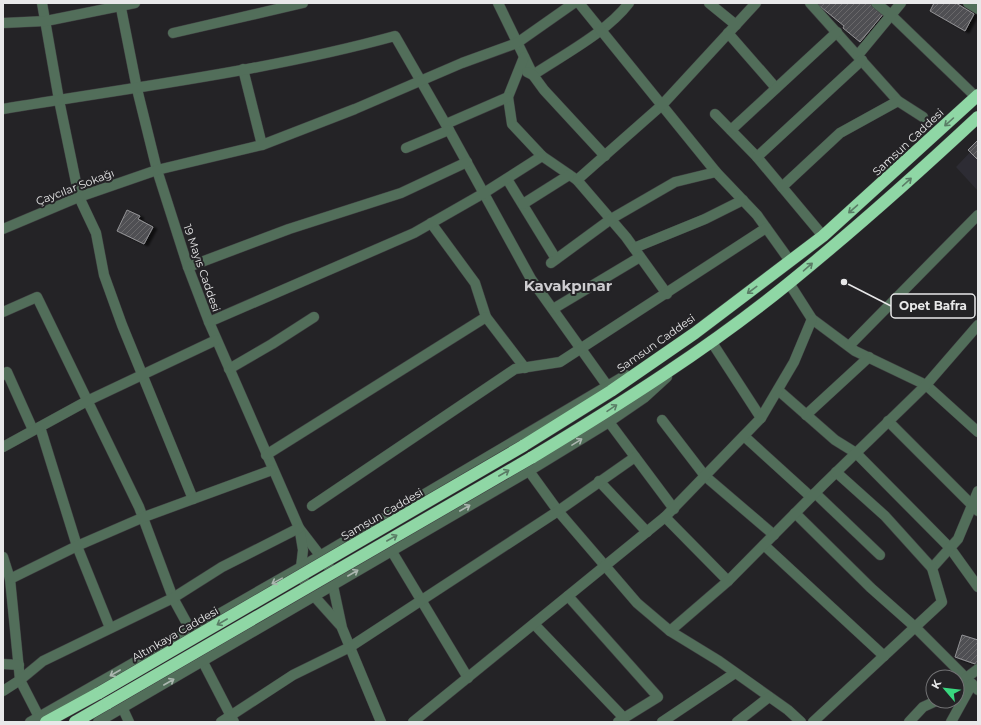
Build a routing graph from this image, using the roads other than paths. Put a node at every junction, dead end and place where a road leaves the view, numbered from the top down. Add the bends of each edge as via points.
1 (42, 3) edge
2 (135, 3) edge
3 (303, 3) edge
4 (498, 3) edge
5 (574, 3) edge
6 (579, 3) edge
7 (629, 3) edge
8 (709, 3) edge
9 (756, 3) edge
10 (876, 3) edge
11 (901, 3) edge
12 (968, 3) edge
13 (812, 4) edge
14 (120, 5) edge
15 (978, 9) edge
16 (891, 15) junction
17 (46, 21) junction
18 (3, 24) edge
19 (736, 25) junction
20 (600, 30) junction
21 (837, 32) junction
22 (173, 33) dead end
23 (728, 34) junction
24 (517, 43) junction
25 (524, 57) junction
26 (860, 58) junction
27 (243, 69) junction
28 (519, 69) junction
29 (533, 75) junction
30 (421, 81) junction
31 (776, 88) junction
32 (137, 89) junction
33 (508, 96) junction
34 (977, 96) edge
35 (59, 100) junction
36 (898, 100) junction
37 (662, 106) junction
38 (3, 109) edge
39 (715, 114) dead end
40 (978, 117) edge
41 (923, 118) dead end
42 (448, 127) junction
43 (731, 130) junction
44 (262, 146) junction
45 (406, 148) dead end
46 (542, 156) junction
47 (605, 156) junction
48 (757, 157) junction
49 (467, 162) junction
50 (157, 170) junction
51 (716, 172) junction
52 (573, 177) junction
53 (507, 178) junction
54 (782, 187) junction
55 (484, 193) junction
56 (79, 197) junction
57 (743, 200) junction
58 (523, 204) junction
59 (978, 215) edge
60 (611, 219) junction
61 (432, 223) junction
62 (3, 228) edge
63 (766, 228) junction
64 (822, 236) junction
65 (637, 252) junction
66 (790, 261) junction
67 (188, 267) junction
68 (789, 283) junction
69 (666, 294) junction
70 (553, 309) junction
71 (3, 312) edge
72 (314, 317) dead end
73 (486, 317) junction
74 (812, 319) junction
75 (209, 322) junction
76 (978, 325) edge
77 (216, 340) junction
78 (711, 341) junction
79 (849, 346) junction
80 (581, 349) junction
81 (692, 354) junction
82 (869, 357) junction
83 (525, 368) junction
84 (229, 369) junction
85 (3, 375) edge
86 (142, 376) junction
87 (926, 385) junction
88 (609, 388) junction
89 (778, 390) junction
90 (87, 401) junction
91 (806, 415) junction
92 (761, 418) junction
93 (662, 420) dead end
94 (888, 421) junction
95 (609, 422) junction
96 (37, 429) junction
97 (978, 432) edge
98 (744, 436) junction
99 (3, 447) edge
100 (856, 453) junction
101 (266, 455) junction
102 (635, 457) junction
103 (272, 470) junction
104 (529, 471) junction
105 (836, 472) junction
106 (705, 476) junction
107 (599, 481) junction
108 (978, 491) edge
109 (813, 495) junction
110 (193, 499) junction
111 (312, 506) dead end
112 (975, 508) edge
113 (674, 509) junction
114 (558, 510) junction
115 (795, 513) junction
116 (144, 517) junction
117 (665, 517) junction
118 (299, 528) junction
119 (647, 532) junction
120 (774, 535) junction
121 (764, 545) junction
122 (77, 546) junction
123 (950, 548) junction
124 (391, 550) junction
125 (322, 555) junction
126 (880, 555) dead end
127 (3, 557) edge
128 (606, 565) junction
129 (301, 567) junction
130 (316, 568) joint
131 (932, 568) junction
132 (6, 573) edge
133 (728, 581) junction
134 (334, 584) junction
135 (978, 587) edge
136 (314, 596) junction
137 (568, 596) junction
138 (173, 598) junction
139 (420, 600) junction
140 (14, 621) junction
141 (3, 622) edge
142 (534, 624) junction
143 (915, 627) junction
144 (110, 628) junction
145 (342, 628) junction
146 (190, 629) junction
147 (670, 631) junction
148 (350, 648) junction
149 (884, 656) junction
150 (203, 662) junction
151 (3, 664) edge
152 (19, 665) junction
153 (978, 669) edge
154 (735, 673) junction
155 (468, 678) junction
156 (20, 680) junction
157 (972, 684) edge
158 (3, 691) edge
159 (769, 697) junction
160 (925, 706) edge
161 (123, 709) junction
162 (233, 719) edge
163 (38, 720) edge
164 (621, 720) edge
165 (378, 721) edge
166 (75, 722) edge
167 (98, 722) edge
168 (129, 722) edge
169 (221, 722) edge
170 (413, 722) edge
171 (662, 722) edge
172 (737, 722) edge
173 (801, 722) edge
174 (813, 722) edge
175 (908, 722) edge
176 (951, 722) edge

1 - 17 street
2 - 14 street
3 - 22 street
4 - 24 street
5 - 24 street, Çaycılar Sokağı
6 - 20 street
7 - 20 street
8 - 19 street
9 - 19 street
10 - 16 street
11 - 16 street
12 - 15 street
13 - 21 street
14 - 17 street
14 - 32 street, 19 Mayıs Caddesi
16 - 26 street
16 - 34 street
17 - 18 street
17 - 35 street
19 - 23 street
20 - 29 street
20 - 37 street
21 - 26 street
21 - 31 street
23 - 31 street
23 - 37 street
24 - 25 street
24 - 30 street, Çaycılar Sokağı
25 - 28 street
25 - 29 street
26 - 36 street
26 - 48 street
27 - 30 street via 353,48 395,36
27 - 32 street
27 - 44 street
28 - 29 street
28 - 33 street
29 - 47 street
30 - 42 street
30 - 44 street, Çaycılar Sokağı
31 - 43 street
32 - 35 street
32 - 50 street, 19 Mayıs Caddesi
33 - 42 street
33 - 46 street via 512,124
34 -> 64 highway, Samsun Caddesi
35 - 38 street
35 - 56 street
36 - 41 street
36 - 54 street via 840,133
37 - 47 street
37 - 51 street
39 - 43 street
68 -> 40 highway via 885,202
42 - 45 street
42 - 49 street
43 - 48 street
44 - 50 street, Çaycılar Sokağı
46 - 52 street
46 - 53 street
47 - 52 street
48 - 54 street
49 - 55 street
49 - 67 street via 401,193 289,228
50 - 56 street, Çaycılar Sokağı
50 - 67 street, 19 Mayıs Caddesi
51 - 57 street
51 - 60 street via 675,182
52 - 58 street
52 - 60 street
53 - 55 street
53 - 58 street
54 - 64 street
55 - 61 street
55 - 70 street via 531,279
56 - 62 street, Çaycılar Sokağı
56 - 86 street via 96,233 104,275
57 - 63 street
57 - 65 street
58 - 60 street via 553,261
59 - 79 street
60 - 65 street
61 - 73 street via 475,283
61 - 75 street
63 - 66 street
63 - 69 street
64 - 66 highway, Samsun Caddesi
65 - 69 street
65 - 70 street
66 -> 88 highway, Samsun Caddesi via 661,356
67 - 75 street, 19 Mayıs Caddesi
68 - 74 street
68 - 78 highway
69 - 80 street
70 - 80 street
71 - 90 street via 38,297
72 - 84 street
73 - 83 street
73 - 101 street
74 - 79 street
74 - 89 street via 794,362
75 - 77 street, 19 Mayıs Caddesi
76 - 87 street
77 - 84 street, 19 Mayıs Caddesi
77 - 86 street
78 - 81 highway
78 - 92 street
79 - 82 street
80 - 83 street via 560,362
80 - 88 street
81 - 95 street via 644,398
166 -> 81 highway, bridge via 531,458 604,414
82 - 87 street
82 - 91 street
83 - 111 street via 515,369
84 - 101 street, 19 Mayıs Caddesi
85 - 96 street via 7,372
86 - 90 street
86 - 110 street
87 - 94 street
87 - 97 street
88 - 125 street
88 - 130 highway, Samsun Caddesi, bridge via 523,446
89 - 91 street
89 - 92 street
90 - 96 street
90 - 116 street
91 - 100 street via 835,440
92 - 98 street
93 - 106 street
94 - 100 street
94 - 112 street
95 - 102 street
104 -> 95 street
96 - 99 street
96 - 122 street
98 - 106 street
98 - 109 street
100 - 105 street
100 - 123 street
101 - 103 street, 19 Mayıs Caddesi
102 - 107 street
102 - 113 street
103 - 110 street
103 - 118 street, 19 Mayıs Caddesi
104 - 114 street
124 -> 104 street
105 - 109 street
105 - 131 street via 885,516
106 - 113 street
106 - 120 street
107 - 114 street
107 - 119 street
108 - 112 street
109 - 115 street
109 - 126 street
110 - 116 street
112 - 123 street via 958,539
113 - 117 street
114 - 128 street
114 - 139 street
115 - 120 street
115 - 143 street via 871,588
116 - 122 street
116 - 138 street
117 - 119 street
117 - 133 street
118 - 125 street, 19 Mayıs Caddesi via 310,544
118 - 129 street, 19 Mayıs Caddesi via 303,550
118 - 138 street via 222,567
119 - 128 street
120 - 121 street
121 - 133 street
121 - 149 street
122 - 132 street
122 - 144 street
123 - 131 street
123 - 135 street
134 -> 124 street
124 - 139 street
125 - 129 street
125 - 134 street, 19 Mayıs Caddesi
127 - 132 street
128 - 137 street
128 - 147 street via 637,603
129 - 136 street, 19 Mayıs Caddesi via 304,581
129 -> 146 street
130 -> 163 highway, Altınkaya Caddesi, bridge via 99,693
131 - 143 street via 942,602
132 - 140 street
133 - 147 street
134 - 136 street
134 - 145 street, 19 Mayıs Caddesi
136 - 145 street
136 - 150 street
137 - 142 street
137 - 164 street via 658,697
138 - 144 street
138 - 146 street
139 - 148 street
139 - 155 street
140 - 141 street
140 - 152 street
142 - 155 street
142 - 164 street
143 - 149 street
143 - 157 street
144 - 156 street via 43,661
145 - 148 street
146 -> 163 street
147 - 154 street
148 - 162 street via 293,675
148 - 165 street
149 - 174 street
161 -> 150 street
150 - 162 street
151 - 152 street
152 - 156 street
153 - 157 street
154 - 159 street
154 - 171 street
155 - 170 street
156 - 158 street
156 - 163 street
157 - 176 street
159 - 172 street
159 - 173 street
160 - 175 street
161 - 167 street
161 - 168 street
162 - 169 street

